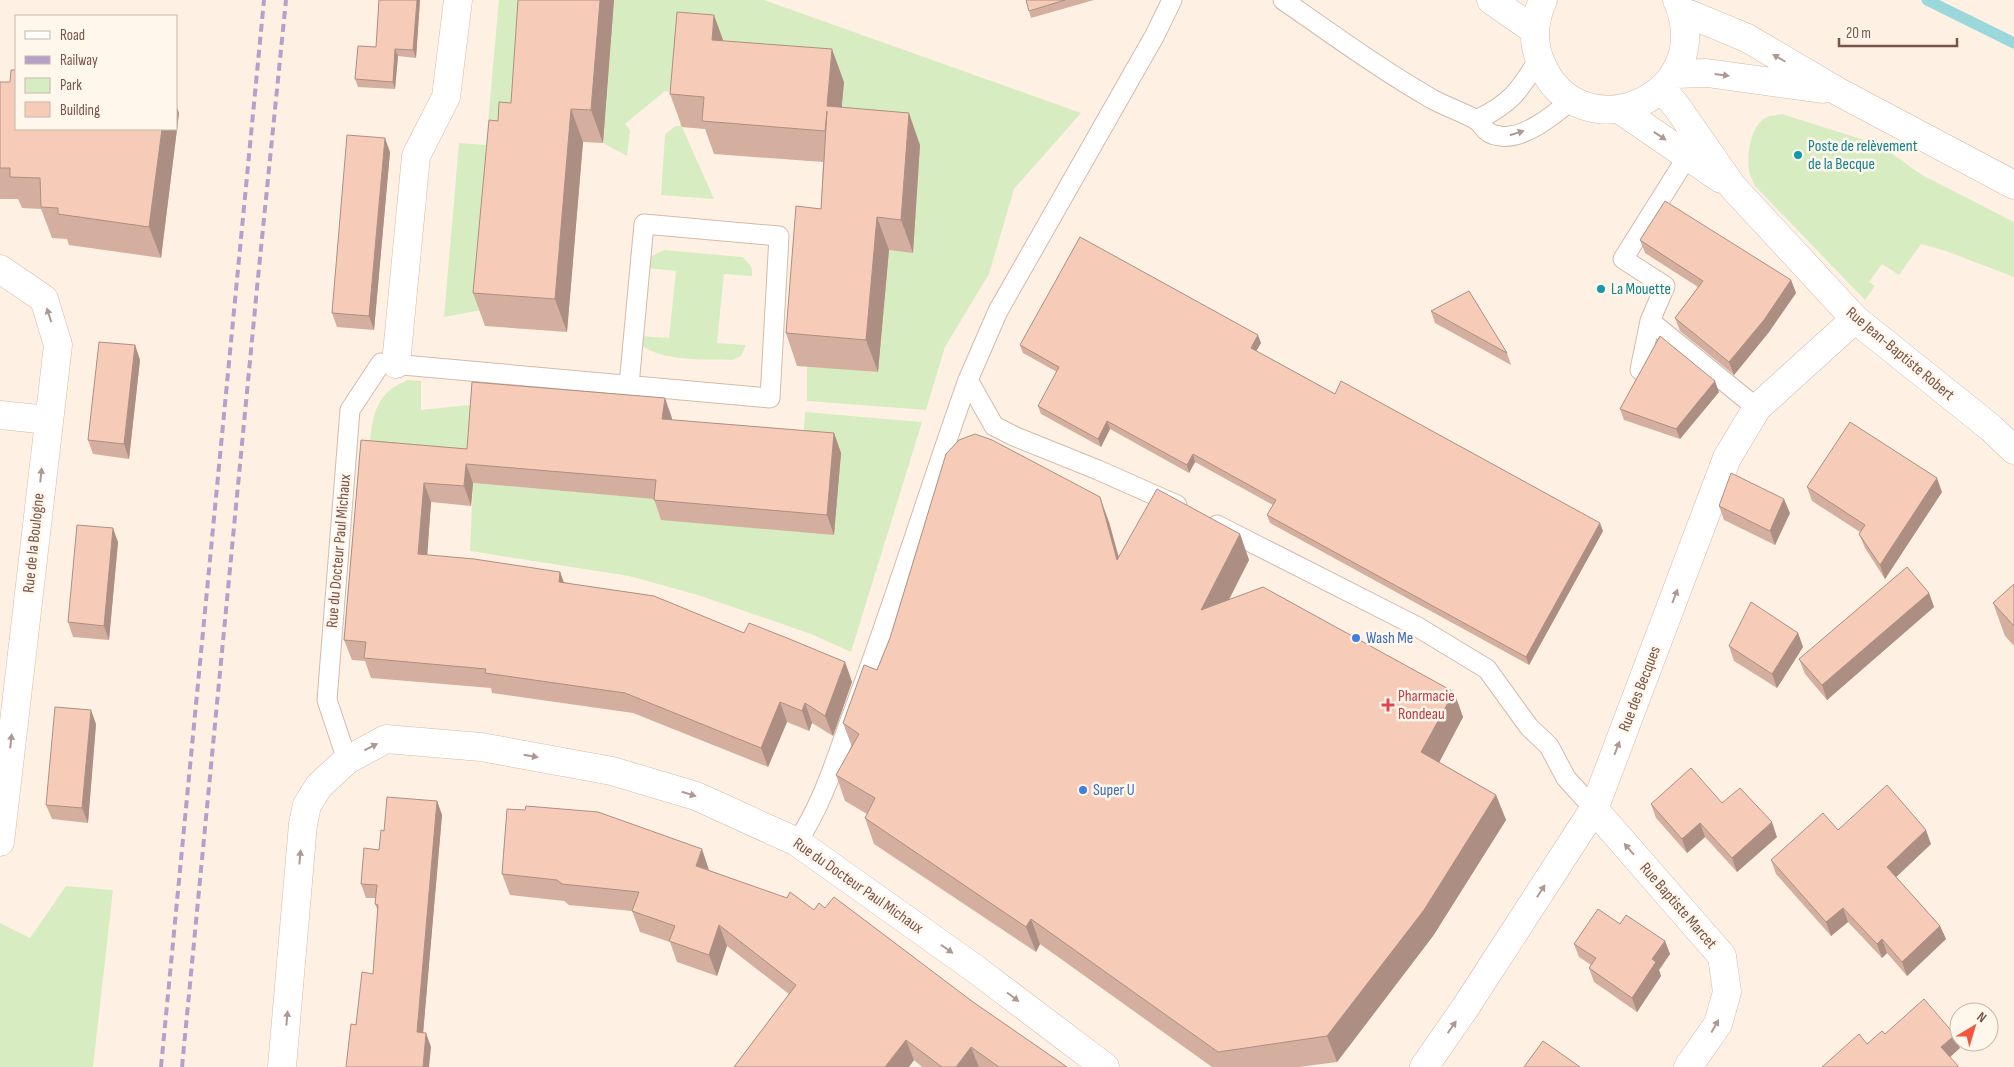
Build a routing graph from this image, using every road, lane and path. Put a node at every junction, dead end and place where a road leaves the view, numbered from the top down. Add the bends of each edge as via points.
1 (458, 0) edge
2 (1172, 0) edge
3 (1283, 0) edge
4 (1491, 0) edge
5 (1543, 0) edge
6 (1679, 5) edge
7 (1534, 30) junction
8 (1539, 59) junction
9 (1668, 82) junction
10 (1837, 91) junction
11 (1573, 100) junction
12 (1619, 109) junction
13 (1476, 120) junction
14 (1687, 157) junction
15 (2014, 185) edge
16 (1732, 186) junction
17 (0, 269) edge
18 (1855, 319) junction
19 (1650, 321) junction
20 (396, 364) junction
21 (1640, 370) edge
22 (968, 380) junction
23 (629, 385) junction
24 (1757, 408) junction
25 (0, 416) edge
26 (48, 420) junction
27 (2014, 450) edge
28 (346, 760) junction
29 (1594, 809) junction
30 (0, 842) edge
31 (797, 842) junction
32 (282, 1067) edge
33 (1106, 1067) edge
34 (1424, 1067) edge
35 (1688, 1067) edge

1 - 20 street via 446,97 416,156
2 - 22 lane via 998,311
3 - 13 lane via 1395,77
4 - 7 street
5 - 7 street
6 - 9 street via 1684,44 1679,64
10 -> 6 street via 1747,38
7 - 8 street
8 - 11 street via 1549,78
8 - 13 lane via 1511,100 1497,111
9 -> 10 street via 1706,73
9 - 12 street via 1649,99
9 - 16 street, Rue Jean-Baptiste Robert via 1677,107
10 - 15 street
11 - 12 street via 1591,107
13 -> 11 lane via 1486,132 1501,137 1516,135 1550,118
12 -> 14 street, Rue Jean-Baptiste Robert
14 - 16 street, Rue Jean-Baptiste Robert
14 - 19 lane via 1623,259 1665,286
16 - 18 street, Rue Jean-Baptiste Robert
26 -> 17 street, Rue de la Boulogne via 58,345 44,299
18 - 24 street, Rue des Becques
18 - 27 street, Rue Jean-Baptiste Robert
19 - 21 lane
19 - 24 lane
20 - 23 lane, Rue du Docteur Paul Michaux
20 - 28 lane, Rue du Docteur Paul Michaux via 381,363 350,410 327,700
22 - 29 lane via 994,426 1193,513 1416,626 1487,669 1529,727 1550,746 1566,778
22 - 31 lane via 873,661 819,804
23 - 23 lane, Rue du Docteur Paul Michaux via 770,398 779,236 644,224
29 -> 24 street, Rue des Becques via 1727,458
25 - 26 street
30 -> 26 street, Rue de la Boulogne
28 -> 31 street, Rue du Docteur Paul Michaux via 386,739 481,748 612,771 696,796
32 -> 28 street, Rue du Docteur Paul Michaux via 303,824 307,805 319,786
34 -> 29 street, Rue des Becques
35 -> 29 street, Rue Baptiste Marcet via 1718,1024 1727,992 1722,956
31 -> 33 street, Rue du Docteur Paul Michaux

